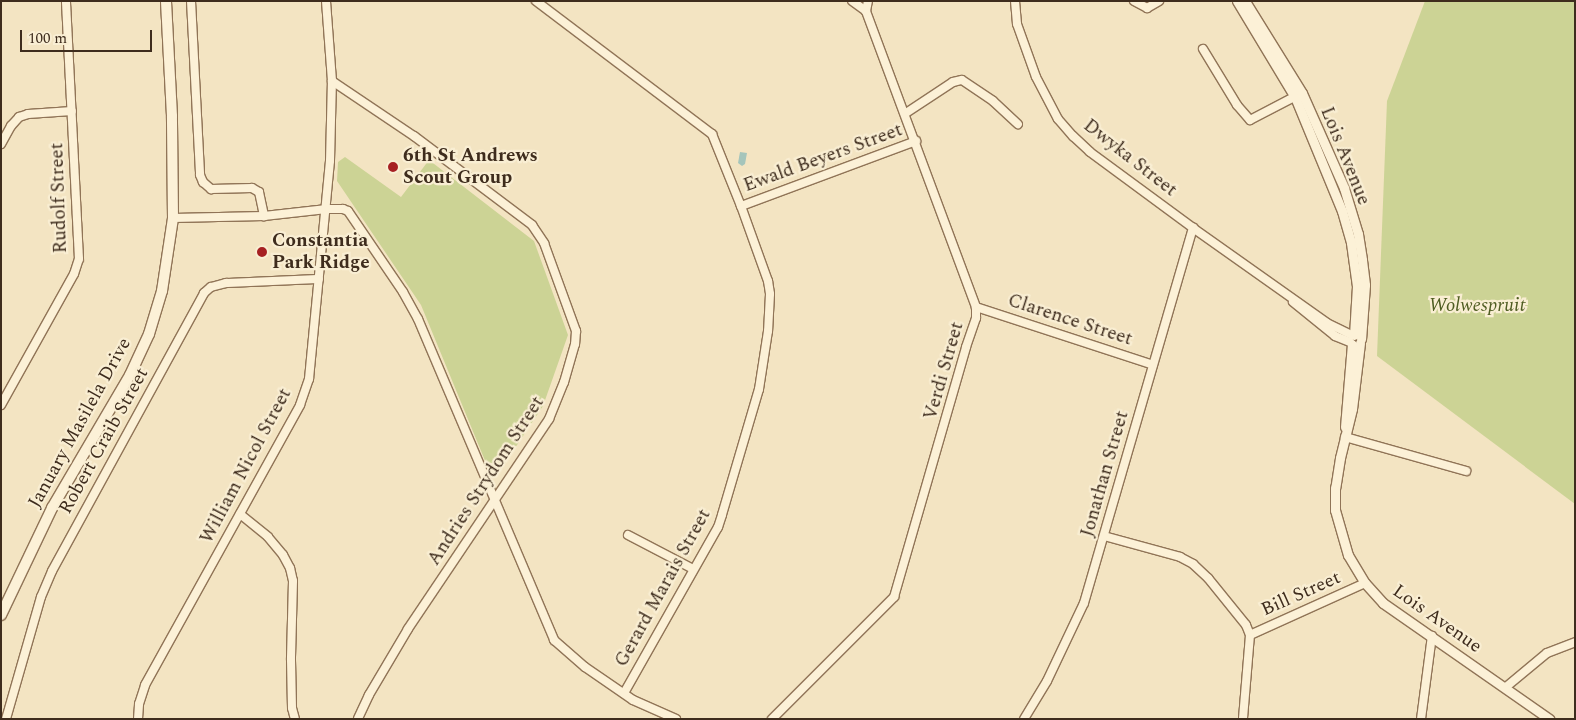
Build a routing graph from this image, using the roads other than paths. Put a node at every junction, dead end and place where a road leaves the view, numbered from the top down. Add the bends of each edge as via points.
1 (66, 1) edge
2 (166, 1) edge
3 (191, 1) edge
4 (326, 1) edge
5 (536, 1) edge
6 (852, 1) edge
7 (868, 1) edge
8 (1014, 1) edge
9 (1134, 1) edge
10 (1159, 1) edge
11 (1237, 1) edge
12 (1245, 1) edge
13 (866, 11) junction
14 (1203, 49) dead end
15 (332, 82) junction
16 (1298, 95) junction
17 (72, 111) junction
18 (906, 113) junction
19 (1018, 124) dead end
20 (916, 141) junction
21 (1, 144) edge
22 (741, 206) junction
23 (327, 209) junction
24 (264, 216) junction
25 (173, 218) junction
26 (1193, 228) junction
27 (319, 279) junction
28 (976, 307) junction
29 (1355, 340) junction
30 (1152, 365) junction
31 (1, 404) edge
32 (1345, 435) junction
33 (1466, 471) dead end
34 (495, 502) junction
35 (240, 514) junction
36 (628, 536) dead end
37 (1104, 536) junction
38 (693, 569) junction
39 (1365, 583) junction
40 (1, 615) edge
41 (1250, 635) junction
42 (1432, 636) junction
43 (1575, 642) edge
44 (1506, 687) junction
45 (624, 694) junction
46 (6, 719) edge
47 (138, 719) edge
48 (295, 719) edge
49 (358, 719) edge
50 (676, 719) edge
51 (772, 719) edge
52 (1024, 719) edge
53 (1243, 719) edge
54 (1421, 719) edge
55 (1549, 719) edge

1 - 17 street, Rudolf Street
2 - 25 main road, January Masilela Drive
3 - 24 street via 200,176 211,189 252,188 260,192
4 - 15 street, William Nicol Street
5 - 22 street, Gerard Marais Street via 712,134
6 - 13 street
7 - 13 street
8 - 26 street, Dwyka Street via 1025,50 1058,119 1090,152
9 - 10 street via 1147,8
11 - 16 street, Lois Avenue
12 - 16 street, Lois Avenue
13 - 18 street, Verdi Street
14 - 16 street via 1248,118 1253,119
15 - 23 street, William Nicol Street
15 - 34 street, Andries Strydom Street via 414,136 532,225 544,243 576,331 575,344 553,412
16 - 29 street, Lois Avenue via 1347,225 1357,298
17 - 21 street via 19,117
17 - 31 street, Rudolf Street via 79,258 74,274
18 - 19 street via 953,82 962,80 993,101
18 - 20 street, Verdi Street
20 - 22 street, Ewald Beyers Street
20 - 28 street, Verdi Street
22 - 38 street, Gerard Marais Street via 768,281 771,304 768,331 759,389 726,503 718,527
23 - 24 street
23 - 27 street, William Nicol Street
23 - 34 street via 343,209 353,216 410,303
24 - 25 street
25 - 40 main road, January Masilela Drive via 162,291 149,334 104,422 52,508
26 - 29 street, Dwyka Street via 1287,294 1300,309 1335,336
26 - 30 street, Jonathan Street
27 - 35 street, William Nicol Street via 305,392
27 - 46 street, Robert Craib Street via 226,283 204,293 52,571 41,597
28 - 30 street, Clarence Street
28 - 51 street, Verdi Street via 976,318 894,597
29 - 32 street, Lois Avenue via 1345,408
30 - 37 street, Jonathan Street
32 - 33 street
32 - 39 street, Lois Avenue via 1335,488 1335,510 1348,556
34 - 45 street via 554,640
34 - 49 street, Andries Strydom Street via 403,638
35 - 47 street, William Nicol Street via 145,685
35 - 48 street via 268,537 284,555 290,568 293,581 292,708
36 - 38 street
37 - 41 street via 1180,557 1193,564 1228,601
37 - 52 street, Jonathan Street via 1073,630
38 - 45 street, Gerard Marais Street
39 - 41 street, Bill Street
39 - 42 street, Lois Avenue via 1383,603
41 - 53 street
42 - 44 street, Lois Avenue
42 - 54 street
43 - 44 street via 1547,653
44 - 55 street, Lois Avenue
45 - 50 street

